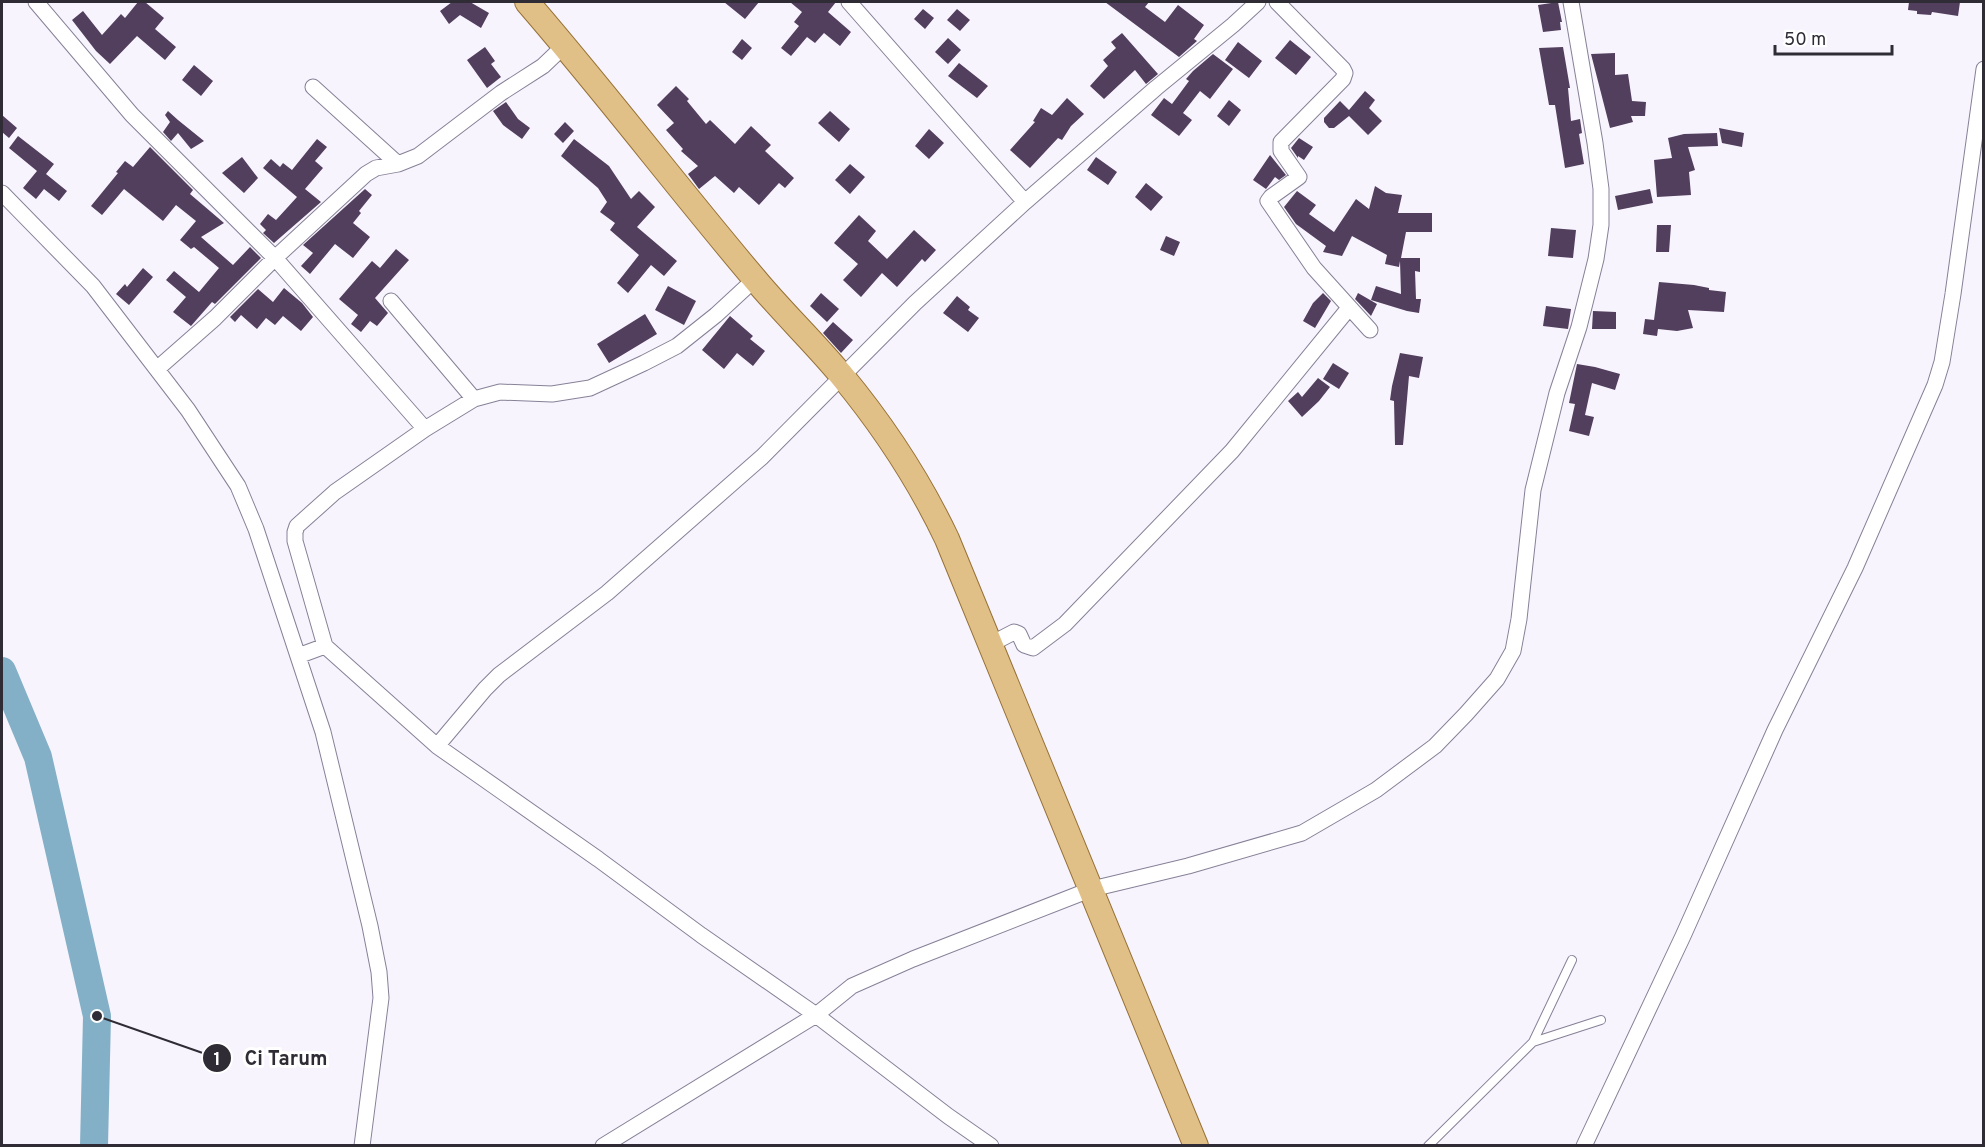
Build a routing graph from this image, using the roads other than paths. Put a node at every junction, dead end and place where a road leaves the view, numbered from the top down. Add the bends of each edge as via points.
1 (36, 2) edge
2 (527, 2) edge
3 (849, 2) edge
4 (1258, 2) edge
5 (1277, 2) edge
6 (1571, 2) edge
7 (565, 45) junction
8 (1983, 69) edge
9 (313, 87) dead end
10 (398, 164) junction
11 (2, 194) edge
12 (1024, 202) junction
13 (275, 258) junction
14 (754, 279) junction
15 (391, 302) dead end
16 (1349, 308) junction
17 (1370, 330) dead end
18 (157, 369) junction
19 (842, 376) junction
20 (474, 399) junction
21 (425, 429) junction
22 (989, 645) junction
23 (325, 646) junction
24 (298, 656) junction
25 (437, 746) junction
26 (1092, 889) junction
27 (1572, 960) dead end
28 (816, 1015) junction
29 (1601, 1020) dead end
30 (1533, 1042) junction
31 (362, 1146) edge
32 (603, 1146) edge
33 (991, 1146) edge
34 (1196, 1146) edge
35 (1428, 1146) edge
36 (1584, 1146) edge

1 - 13 street via 132,115
2 - 7 main road
3 - 12 street
4 - 12 street
5 - 16 street via 1345,73 1281,142 1281,151 1299,177 1268,201 1314,267
6 - 26 street via 1595,143 1601,225 1579,327 1557,393 1533,490 1520,619 1513,651 1497,679 1435,746 1376,790 1302,833
7 - 10 street via 543,66 418,156
7 - 14 main road
8 - 36 street via 1953,294 1935,385 1855,568 1775,730
9 - 10 street
10 - 13 street via 366,174
11 - 18 street via 93,286
12 - 19 street
13 - 18 street
13 - 21 street
14 - 19 main road
14 - 20 street via 677,346 590,388 552,394 500,392
15 - 20 street
16 - 17 street
16 - 22 street via 1232,451 1065,624 1033,648 1024,645 1014,632
18 - 24 street via 238,486
19 - 22 main road via 906,461 928,498
19 - 25 street via 762,457 607,593 499,675
20 - 21 street
21 - 23 street via 335,492 295,529
22 - 26 main road
23 - 24 street
23 - 25 street
24 - 31 street via 323,732 379,972 380,1006
25 - 28 street
26 - 28 street via 852,986
26 - 34 main road
27 - 30 lane
28 - 32 street
28 - 33 street
29 - 30 lane
30 - 35 lane

